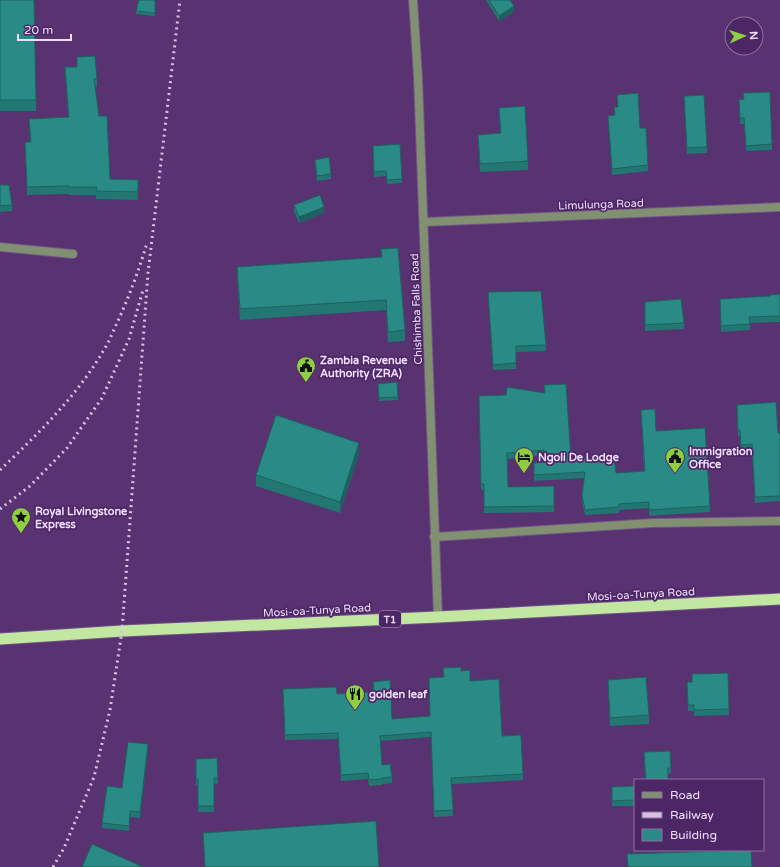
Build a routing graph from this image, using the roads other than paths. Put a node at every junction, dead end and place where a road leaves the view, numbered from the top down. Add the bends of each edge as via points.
1 (413, 0) edge
2 (780, 207) edge
3 (424, 222) junction
4 (0, 247) edge
5 (73, 254) dead end
6 (780, 521) edge
7 (434, 537) junction
8 (780, 599) edge
9 (438, 617) junction
10 (0, 639) edge

1 - 3 street, Chishimba Falls Road
2 - 3 street, Limulunga Road
3 - 7 street, Chishimba Falls Road
4 - 5 street
6 - 7 street via 653,524
7 - 9 street, Chishimba Falls Road
8 - 9 highway, Mosi-oa-Tunya Road / T1
9 - 10 highway, Mosi-oa-Tunya Road / T1

